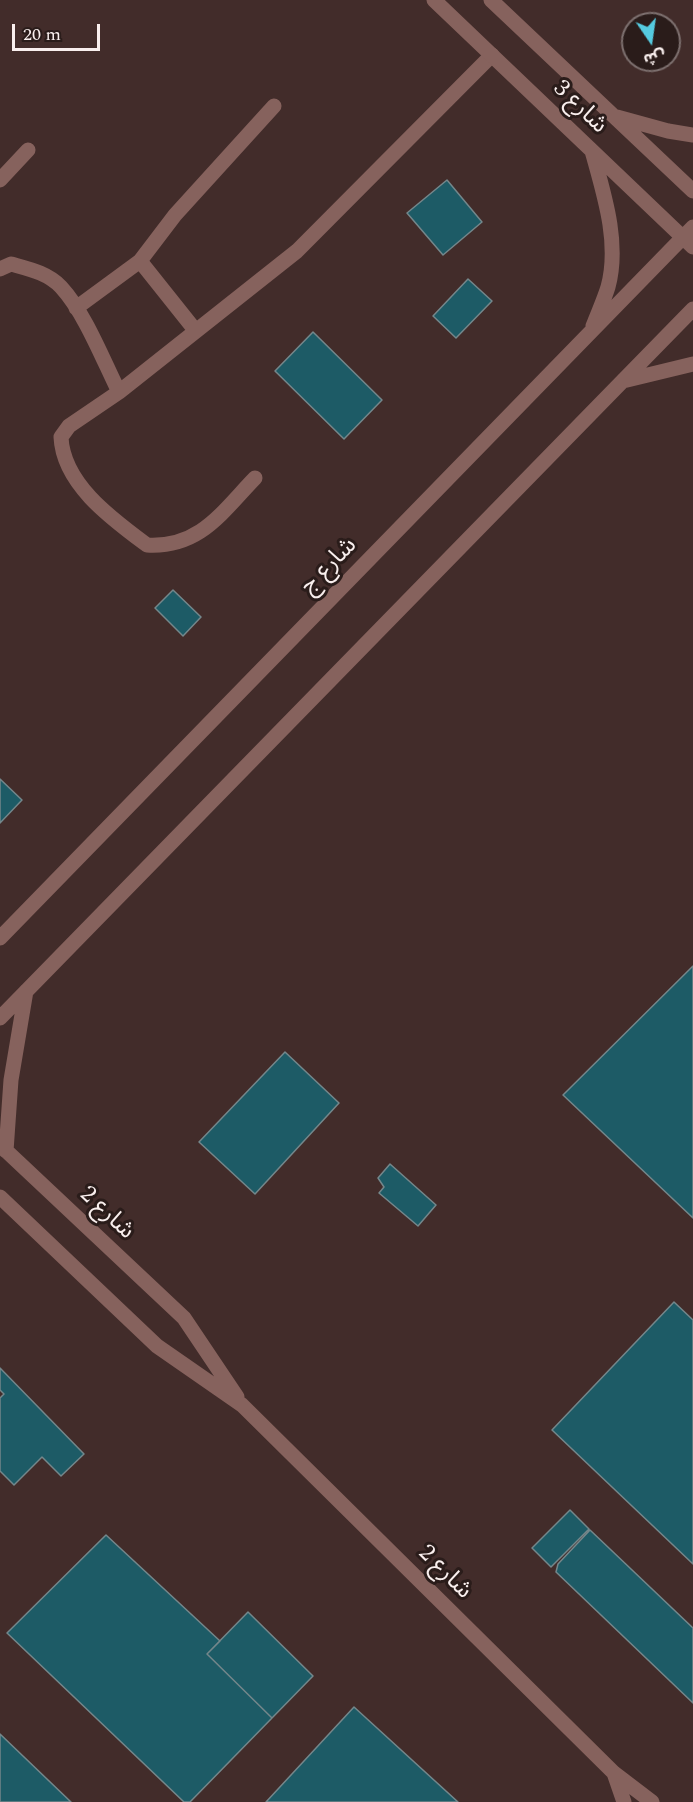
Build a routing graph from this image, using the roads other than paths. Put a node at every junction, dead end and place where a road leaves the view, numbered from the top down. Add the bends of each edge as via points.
1 (434, 0) edge
2 (491, 0) edge
3 (492, 55) junction
4 (274, 106) dead end
5 (614, 116) junction
6 (693, 135) edge
7 (28, 150) dead end
8 (592, 151) junction
9 (0, 180) edge
10 (693, 191) edge
11 (690, 237) edge
12 (140, 261) junction
13 (0, 268) edge
14 (76, 308) junction
15 (693, 309) edge
16 (195, 330) junction
17 (591, 332) junction
18 (693, 364) edge
19 (623, 381) junction
20 (119, 392) junction
21 (255, 478) dead end
22 (0, 938) edge
23 (26, 991) junction
24 (0, 1018) edge
25 (3, 1148) edge
26 (0, 1197) edge
27 (242, 1405) junction
28 (614, 1773) junction
29 (624, 1802) edge
30 (652, 1802) edge

1 - 3 street, شارع 3
2 - 5 street, شارع 3
3 - 8 street, شارع 3
3 - 16 street via 297,251
4 - 12 street via 175,215
5 - 6 street
5 - 10 street, شارع 3
7 - 9 street
8 - 11 street, شارع 3
8 - 17 street via 607,203 611,248 608,286
11 - 17 street, شارع ج
12 - 14 street
12 - 16 street
13 - 14 street via 11,264 39,272 60,286
14 - 20 street
15 - 19 street
16 - 20 street
17 - 22 street, شارع ج
18 - 19 street
19 - 23 street
20 - 21 street via 69,426 61,436 62,448 80,487 147,545 179,543 200,534
23 - 24 street
23 - 25 street
25 - 27 street, شارع 2 via 184,1318
26 - 27 street, شارع 2 via 157,1346
27 - 28 street, شارع 2
28 - 29 street, شارع 2
28 - 30 street, شارع 2

